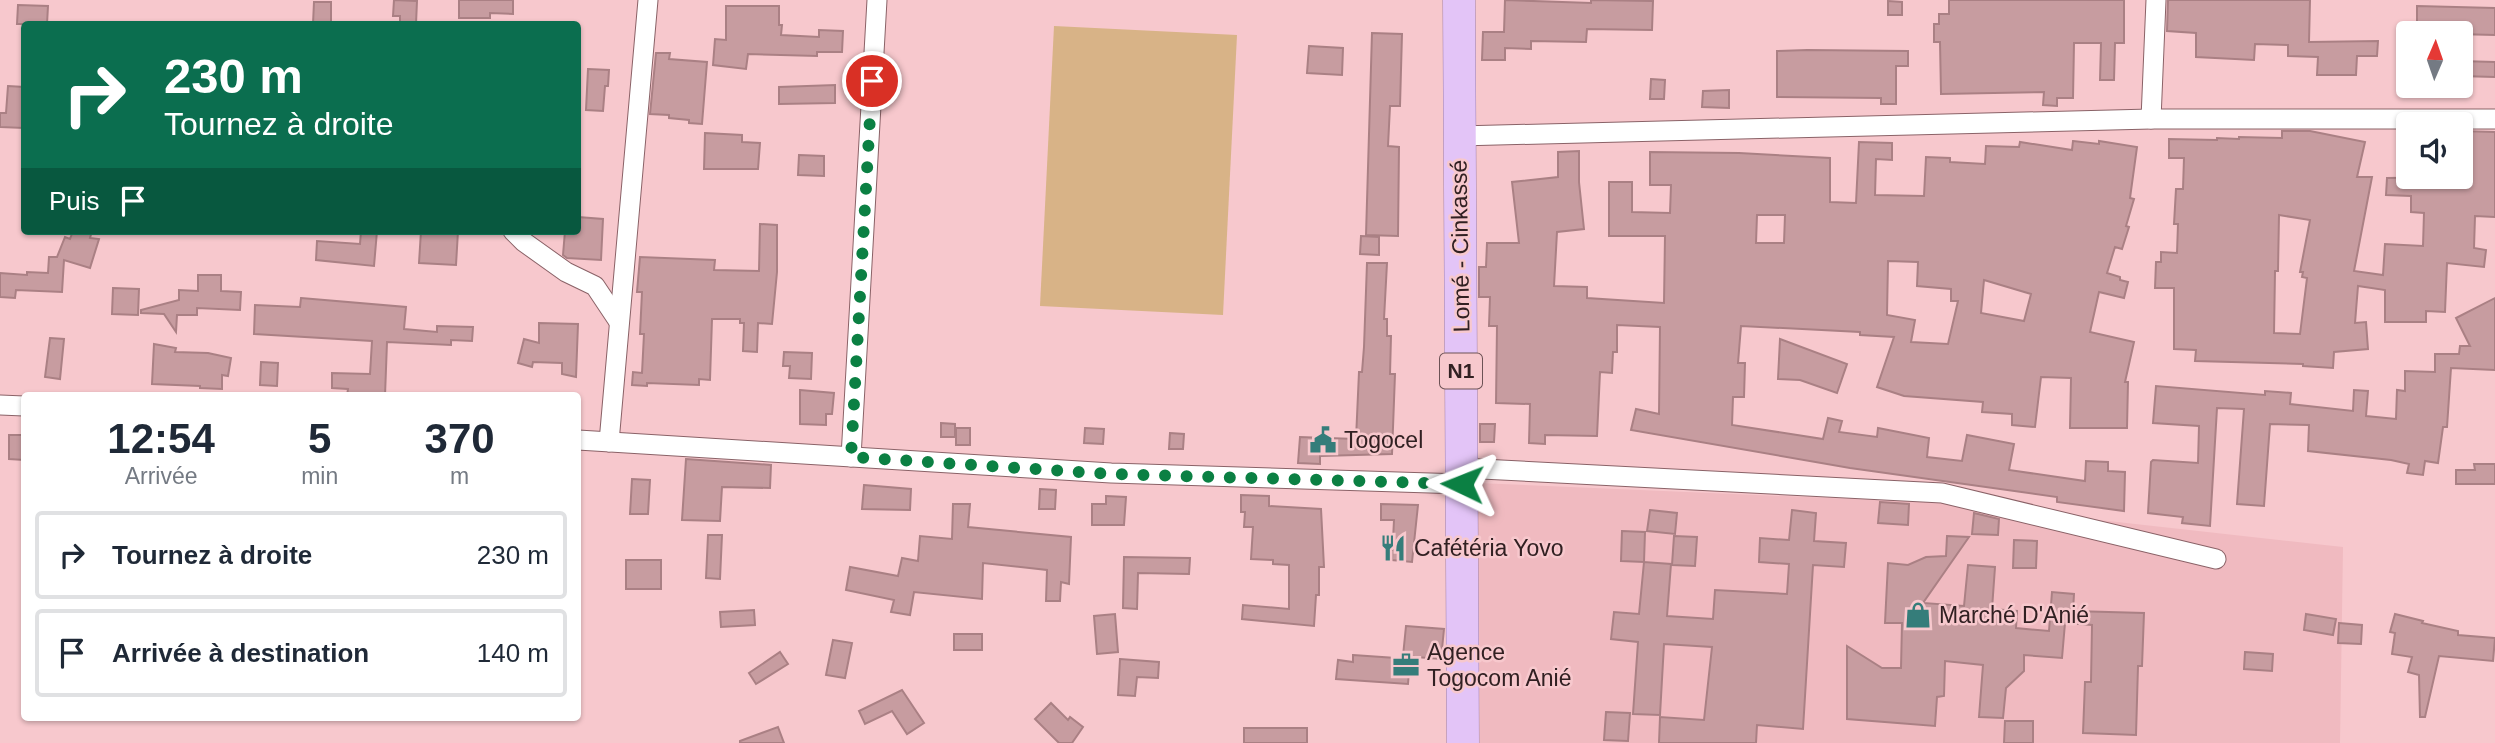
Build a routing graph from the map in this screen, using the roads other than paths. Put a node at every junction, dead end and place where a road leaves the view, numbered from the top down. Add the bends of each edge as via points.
1 (648, 0) edge
2 (877, 0) edge
3 (1459, 0) edge
4 (2156, 0) edge
5 (2151, 119) junction
6 (2495, 119) edge
7 (1459, 135) junction
8 (517, 235) edge
9 (620, 322) junction
10 (0, 405) edge
11 (21, 406) edge
12 (581, 440) edge
13 (609, 442) junction
14 (851, 457) junction
15 (1462, 476) junction
16 (2216, 559) dead end
17 (1463, 743) edge

1 - 9 street
2 - 14 street
3 - 7 highway, Lomé - Cinkassé / N1
4 - 5 street
5 - 6 street
5 - 7 street
7 - 15 highway, Lomé - Cinkassé / N1
8 - 9 street via 566,272 595,286
9 - 13 street
10 - 11 street
12 - 13 street
13 - 14 street
14 - 15 street via 1111,474
15 - 16 street via 1942,493
15 - 17 highway, Lomé - Cinkassé / N1

